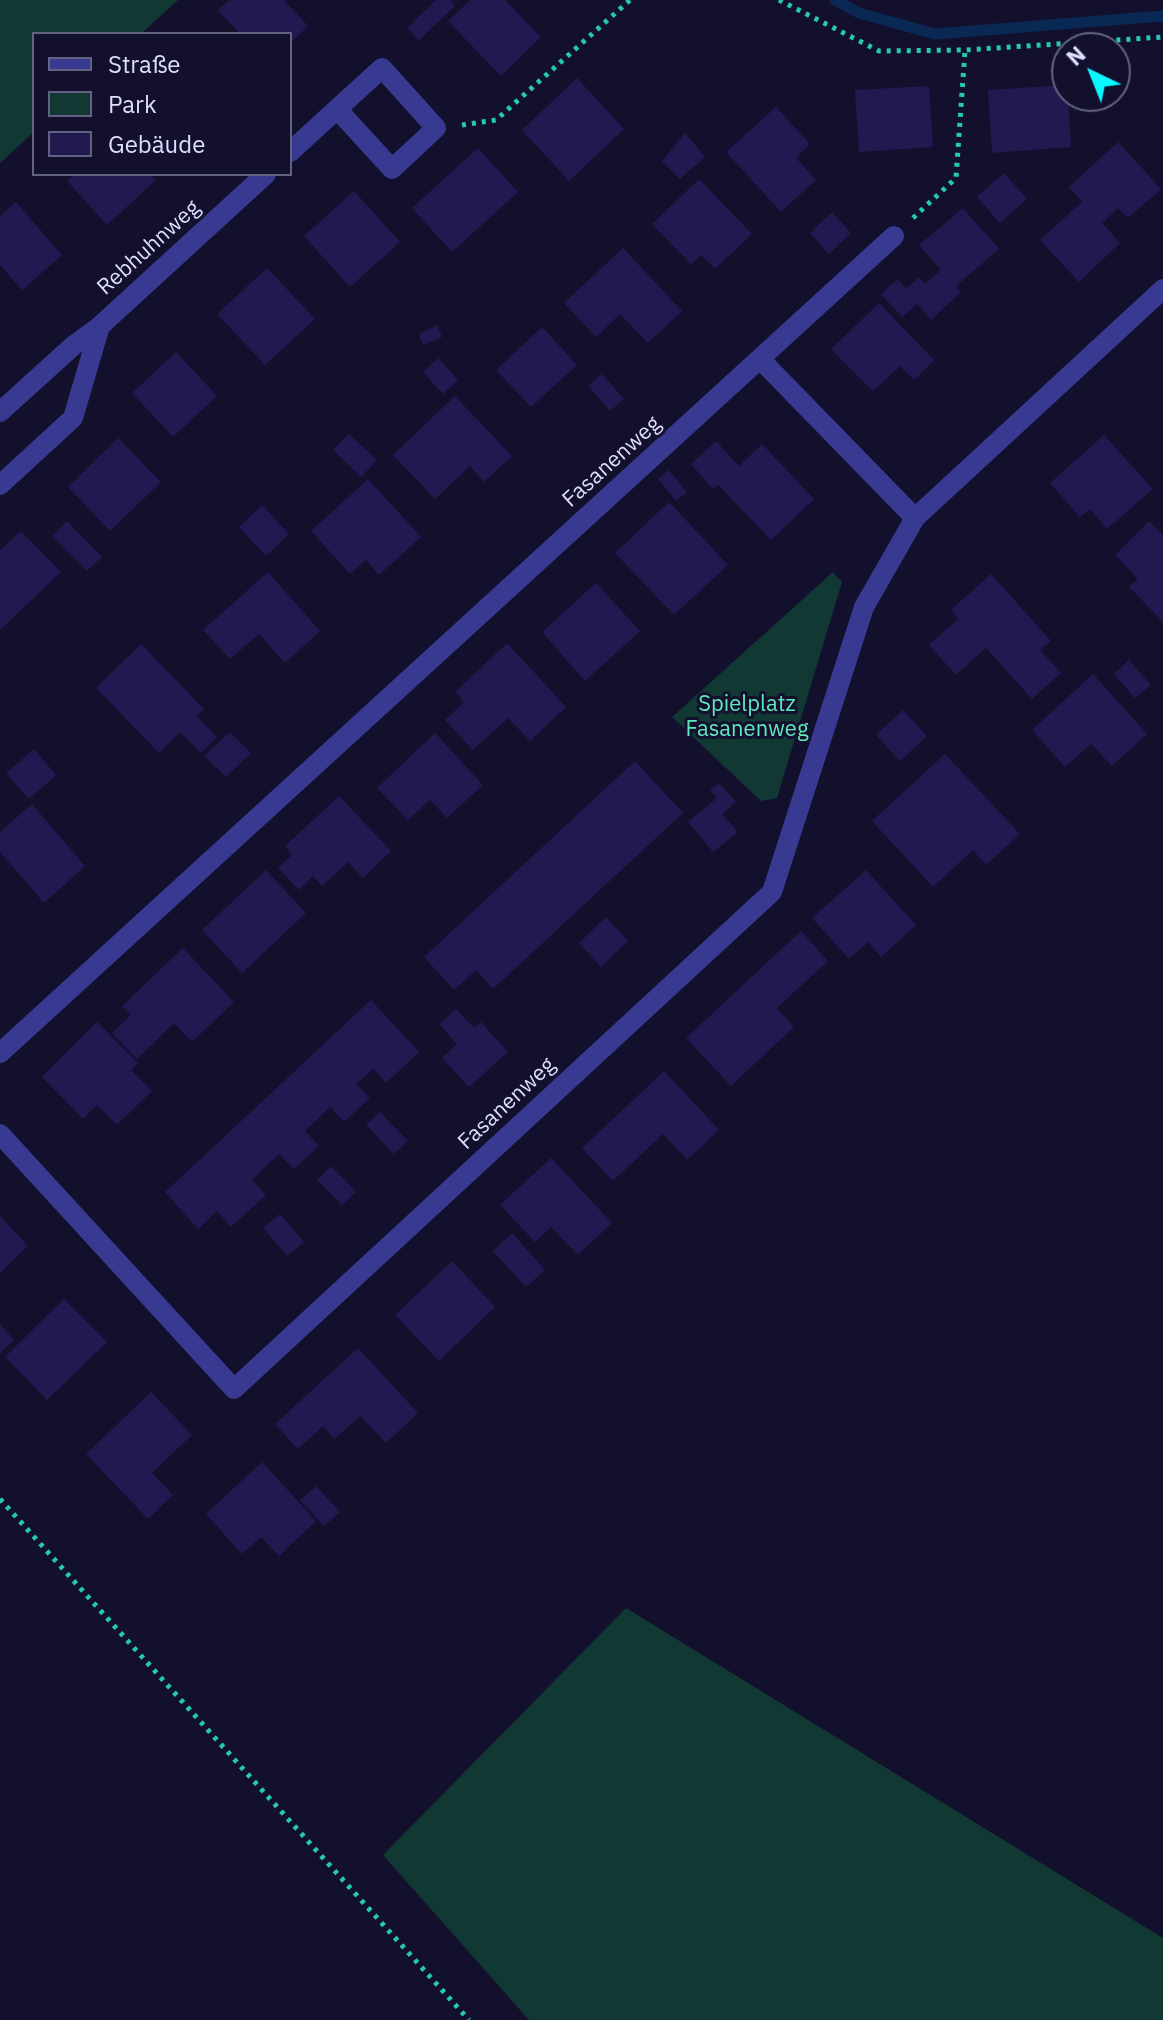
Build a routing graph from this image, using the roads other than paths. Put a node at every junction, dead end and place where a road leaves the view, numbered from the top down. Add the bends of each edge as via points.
1 (337, 109) junction
2 (292, 150) edge
3 (264, 176) edge
4 (894, 236) road end
5 (1163, 289) edge
6 (100, 326) junction
7 (760, 359) junction
8 (0, 412) edge
9 (0, 485) edge
10 (915, 518) junction
11 (0, 1053) edge
12 (0, 1134) edge

1 - 1 street via 382,68 436,128 392,169
1 - 2 street
3 - 6 street, Rebhuhnweg
4 - 7 street, Fasanenweg
5 - 10 street, Fasanenweg
6 - 8 street, Rebhuhnweg
6 - 9 street, Rebhuhnweg via 73,418
7 - 10 street
7 - 11 street, Fasanenweg
10 - 12 street, Fasanenweg via 864,607 772,892 234,1389

